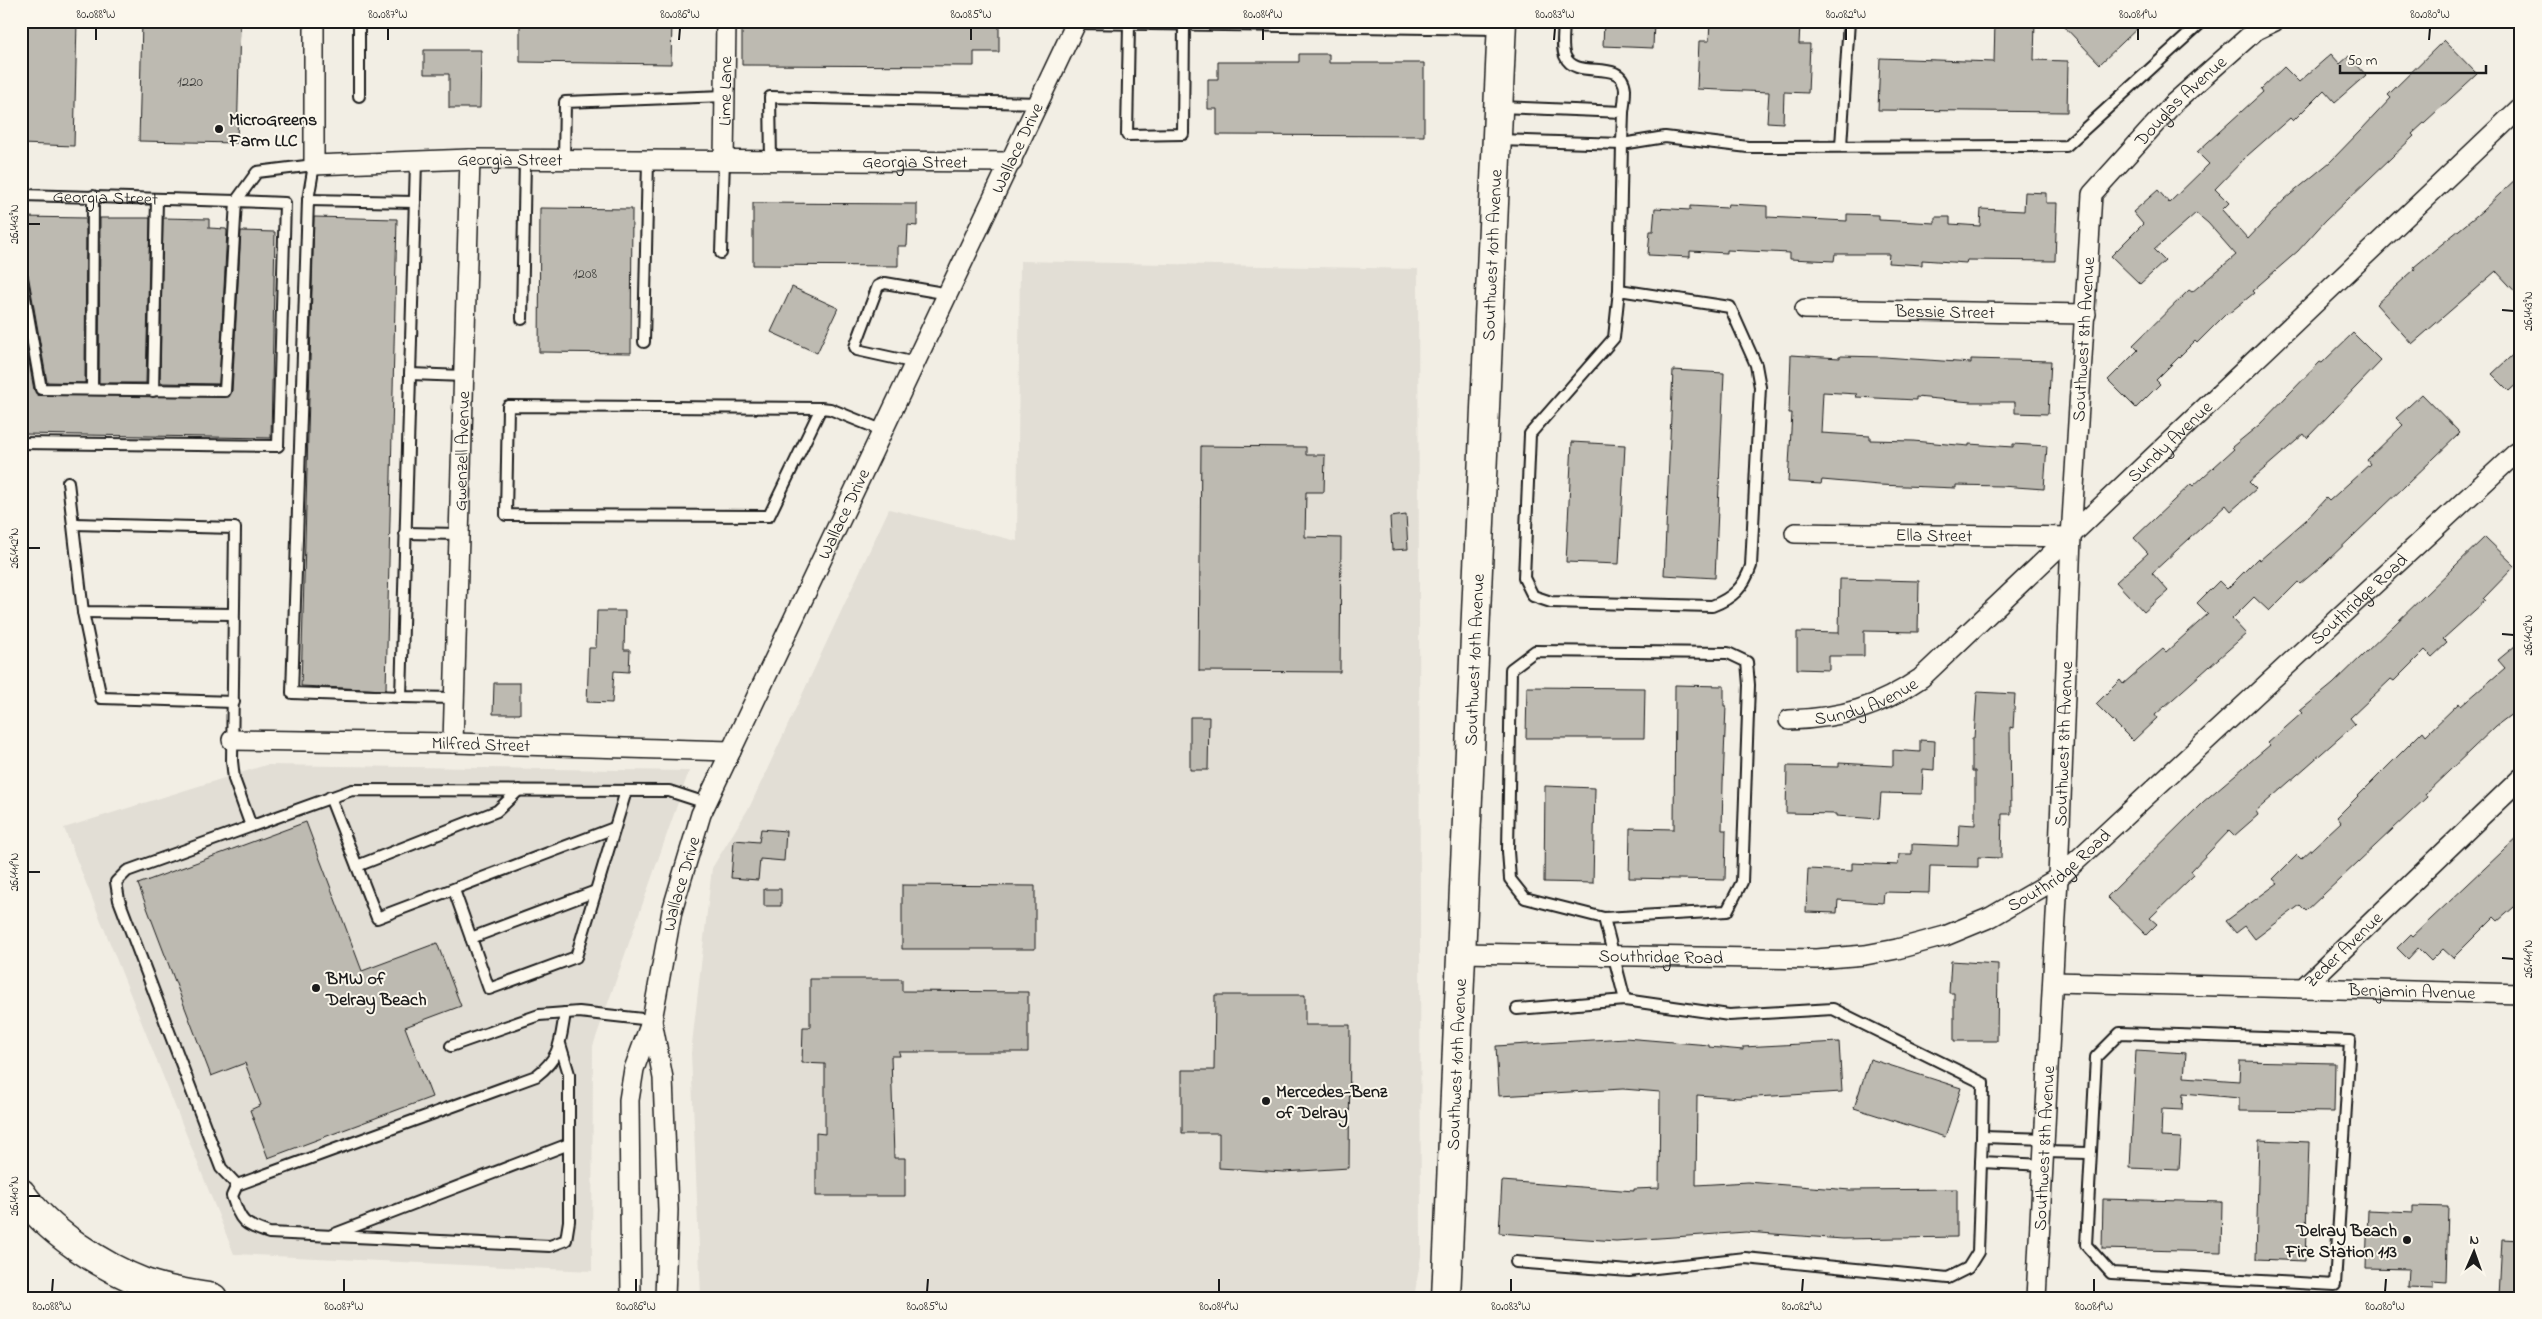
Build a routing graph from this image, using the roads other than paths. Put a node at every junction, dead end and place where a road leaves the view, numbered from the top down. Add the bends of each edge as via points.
1 (314, 21) edge
2 (359, 21) edge
3 (726, 21) edge
4 (1564, 21) edge
5 (1849, 21) edge
6 (2203, 21) edge
7 (2275, 21) edge
8 (1077, 22) edge
9 (1129, 24) junction
10 (1184, 25) junction
11 (1502, 25) edge
12 (359, 96) dead end
13 (725, 96) junction
14 (1040, 103) junction
15 (1498, 107) junction
16 (2521, 107) edge
17 (1623, 112) junction
18 (1497, 140) junction
19 (1622, 144) junction
20 (1841, 146) junction
21 (470, 159) junction
22 (525, 160) junction
23 (564, 160) junction
24 (648, 160) junction
25 (724, 160) junction
26 (416, 161) junction
27 (771, 161) junction
28 (1012, 162) junction
29 (314, 164) junction
30 (2094, 191) joint
31 (93, 196) junction
32 (22, 197) edge
33 (157, 199) junction
34 (308, 200) junction
35 (236, 201) junction
36 (415, 202) junction
37 (721, 253) dead end
38 (21, 275) edge
39 (1619, 290) junction
40 (949, 294) junction
41 (1805, 309) dead end
42 (2086, 314) junction
43 (522, 319) dead end
44 (644, 342) dead end
45 (916, 363) junction
46 (410, 374) junction
47 (464, 376) junction
48 (92, 389) junction
49 (153, 391) junction
50 (821, 408) junction
51 (884, 431) junction
52 (21, 443) edge
53 (2516, 453) dead end
54 (68, 482) dead end
55 (73, 524) junction
56 (406, 533) junction
57 (1795, 533) dead end
58 (459, 534) junction
59 (2071, 537) junction
60 (83, 612) junction
61 (233, 614) junction
62 (401, 697) junction
63 (454, 698) junction
64 (234, 702) junction
65 (1789, 720) dead end
66 (232, 740) junction
67 (453, 743) junction
68 (731, 751) junction
69 (2521, 778) edge
70 (519, 790) junction
71 (626, 791) junction
72 (330, 797) junction
73 (706, 803) junction
74 (251, 826) junction
75 (614, 828) junction
76 (357, 866) junction
77 (2058, 878) junction
78 (454, 890) junction
79 (596, 891) junction
80 (1604, 918) junction
81 (471, 938) junction
82 (1461, 953) junction
83 (1613, 954) junction
84 (2053, 982) junction
85 (2303, 988) junction
86 (2521, 994) edge
87 (1625, 1000) junction
88 (1517, 1009) dead end
89 (565, 1013) junction
90 (652, 1020) junction
91 (560, 1044) junction
92 (451, 1046) dead end
93 (1982, 1137) junction
94 (569, 1144) junction
95 (2044, 1152) junction
96 (2089, 1153) junction
97 (1981, 1162) junction
98 (237, 1185) junction
99 (21, 1193) edge
100 (329, 1236) junction
101 (1516, 1262) dead end
102 (213, 1298) edge
103 (630, 1298) edge
104 (665, 1298) edge
105 (1446, 1298) edge
106 (2036, 1298) edge

1 - 29 street
2 - 12 lane
3 - 13 street, Lime Lane
4 - 17 lane via 1563,50 1569,62 1580,70 1606,70 1618,76 1625,88
5 - 20 lane
6 - 20 lane via 2066,146
7 - 30 street, Douglas Avenue via 2256,30 2174,103
8 - 9 lane
8 - 14 street, Wallace Drive
9 - 10 lane
9 - 10 lane via 1127,135 1183,134
10 - 11 lane
11 - 15 main road, Southwest 10th Avenue
13 - 23 lane via 564,102
13 - 25 street, Lime Lane
14 - 27 lane via 770,97
14 - 28 street, Wallace Drive
15 - 17 lane
15 - 18 main road, Southwest 10th Avenue
16 - 59 street, Sundy Avenue
17 - 19 lane
18 - 19 lane
18 - 82 main road, Southwest 10th Avenue
19 - 20 lane via 1665,137 1748,147
19 - 39 lane
21 - 22 street, Georgia Street
21 - 26 street, Georgia Street
21 - 47 street, Gwenzell Avenue
22 - 23 street, Georgia Street
22 - 43 lane
23 - 24 street, Georgia Street
24 - 25 street, Georgia Street
24 - 44 lane
25 - 27 street, Georgia Street
25 - 37 lane
26 - 29 street, Georgia Street
26 - 36 lane
27 - 28 street, Georgia Street
28 - 40 street, Wallace Drive
29 - 34 lane
29 - 35 lane, Georgia Street via 257,172
30 - 42 street, Southwest 8th Avenue
31 - 32 lane, Georgia Street
31 - 33 lane, Georgia Street
31 - 48 lane
33 - 35 lane, Georgia Street
33 - 49 lane
34 - 36 lane
34 - 62 lane via 292,692
35 - 49 lane via 225,392
35 - 52 lane via 284,203 278,446
36 - 46 lane
38 - 48 lane via 41,389
39 - 39 lane via 1614,338 1530,434 1524,578 1533,596 1551,602 1712,606 1738,592 1751,566 1760,387 1756,365 1730,307
40 - 45 street, Wallace Drive
40 - 45 lane via 886,283 878,286 855,347
41 - 42 street, Bessie Street
42 - 59 street, Southwest 8th Avenue
45 - 51 street, Wallace Drive
46 - 47 lane
46 - 56 lane
47 - 58 street, Gwenzell Avenue
48 - 49 lane
50 - 50 lane via 508,406 506,515 768,516
50 - 51 lane
51 - 68 street, Wallace Drive
53 - 77 street, Southridge Road
54 - 55 lane
55 - 60 lane
55 - 61 lane via 235,528
56 - 58 lane
56 - 62 lane
57 - 59 street, Ella Street
58 - 63 street, Gwenzell Avenue
59 - 65 street, Sundy Avenue via 1933,668 1897,695 1843,715
59 - 77 street, Southwest 8th Avenue
60 - 61 lane
60 - 64 lane via 101,698
61 - 64 lane
62 - 63 lane
63 - 67 street, Gwenzell Avenue
64 - 66 lane
66 - 67 street, Milfred Street
66 - 74 lane via 234,779
67 - 68 street, Milfred Street
68 - 73 street, Wallace Drive
69 - 85 street, Zeder Avenue
70 - 71 lane
70 - 72 lane via 352,790
70 - 76 lane via 497,812
71 - 73 lane via 669,791
71 - 75 lane
72 - 74 lane
72 - 76 lane
73 - 90 street, Wallace Drive via 672,910
74 - 98 lane via 127,871 116,882 119,900 221,1168
75 - 78 lane
75 - 79 lane
76 - 78 lane via 376,918
77 - 83 street, Southridge Road via 1991,917 1945,936 1865,955 1816,959
77 - 84 street, Southwest 8th Avenue
78 - 81 lane
79 - 81 lane
79 - 81 lane via 576,957 489,989
80 - 80 lane via 1525,898 1510,879 1511,669 1535,651 1728,653 1747,662 1749,685 1742,882 1727,911
80 - 83 lane
82 - 83 street, Southridge Road
82 - 105 main road, Southwest 10th Avenue
83 - 87 lane
84 - 85 street, Zeder Avenue
84 - 95 street, Southwest 8th Avenue
85 - 86 street, Benjamin Avenue
87 - 88 lane
87 - 93 lane via 1729,1015 1833,1009 1983,1083
89 - 90 lane
89 - 91 lane
89 - 92 lane via 539,1015
90 - 103 street, Wallace Drive via 634,1069 629,1100
90 - 104 street, Wallace Drive via 664,1078 668,1210
91 - 94 lane via 569,1074
91 - 98 lane via 551,1064 536,1076
93 - 95 lane
93 - 97 lane
94 - 100 lane
94 - 100 lane via 566,1240 550,1246
95 - 96 lane
95 - 97 lane
95 - 106 street, Southwest 8th Avenue
96 - 96 lane via 2086,1245 2111,1273 2335,1285 2350,1041 2120,1033 2096,1057
97 - 101 lane via 1978,1252 1968,1268 1948,1278 1745,1258 1629,1271
98 - 100 lane via 232,1196 245,1225 269,1233
99 - 102 main road via 52,1225 104,1263 158,1287

